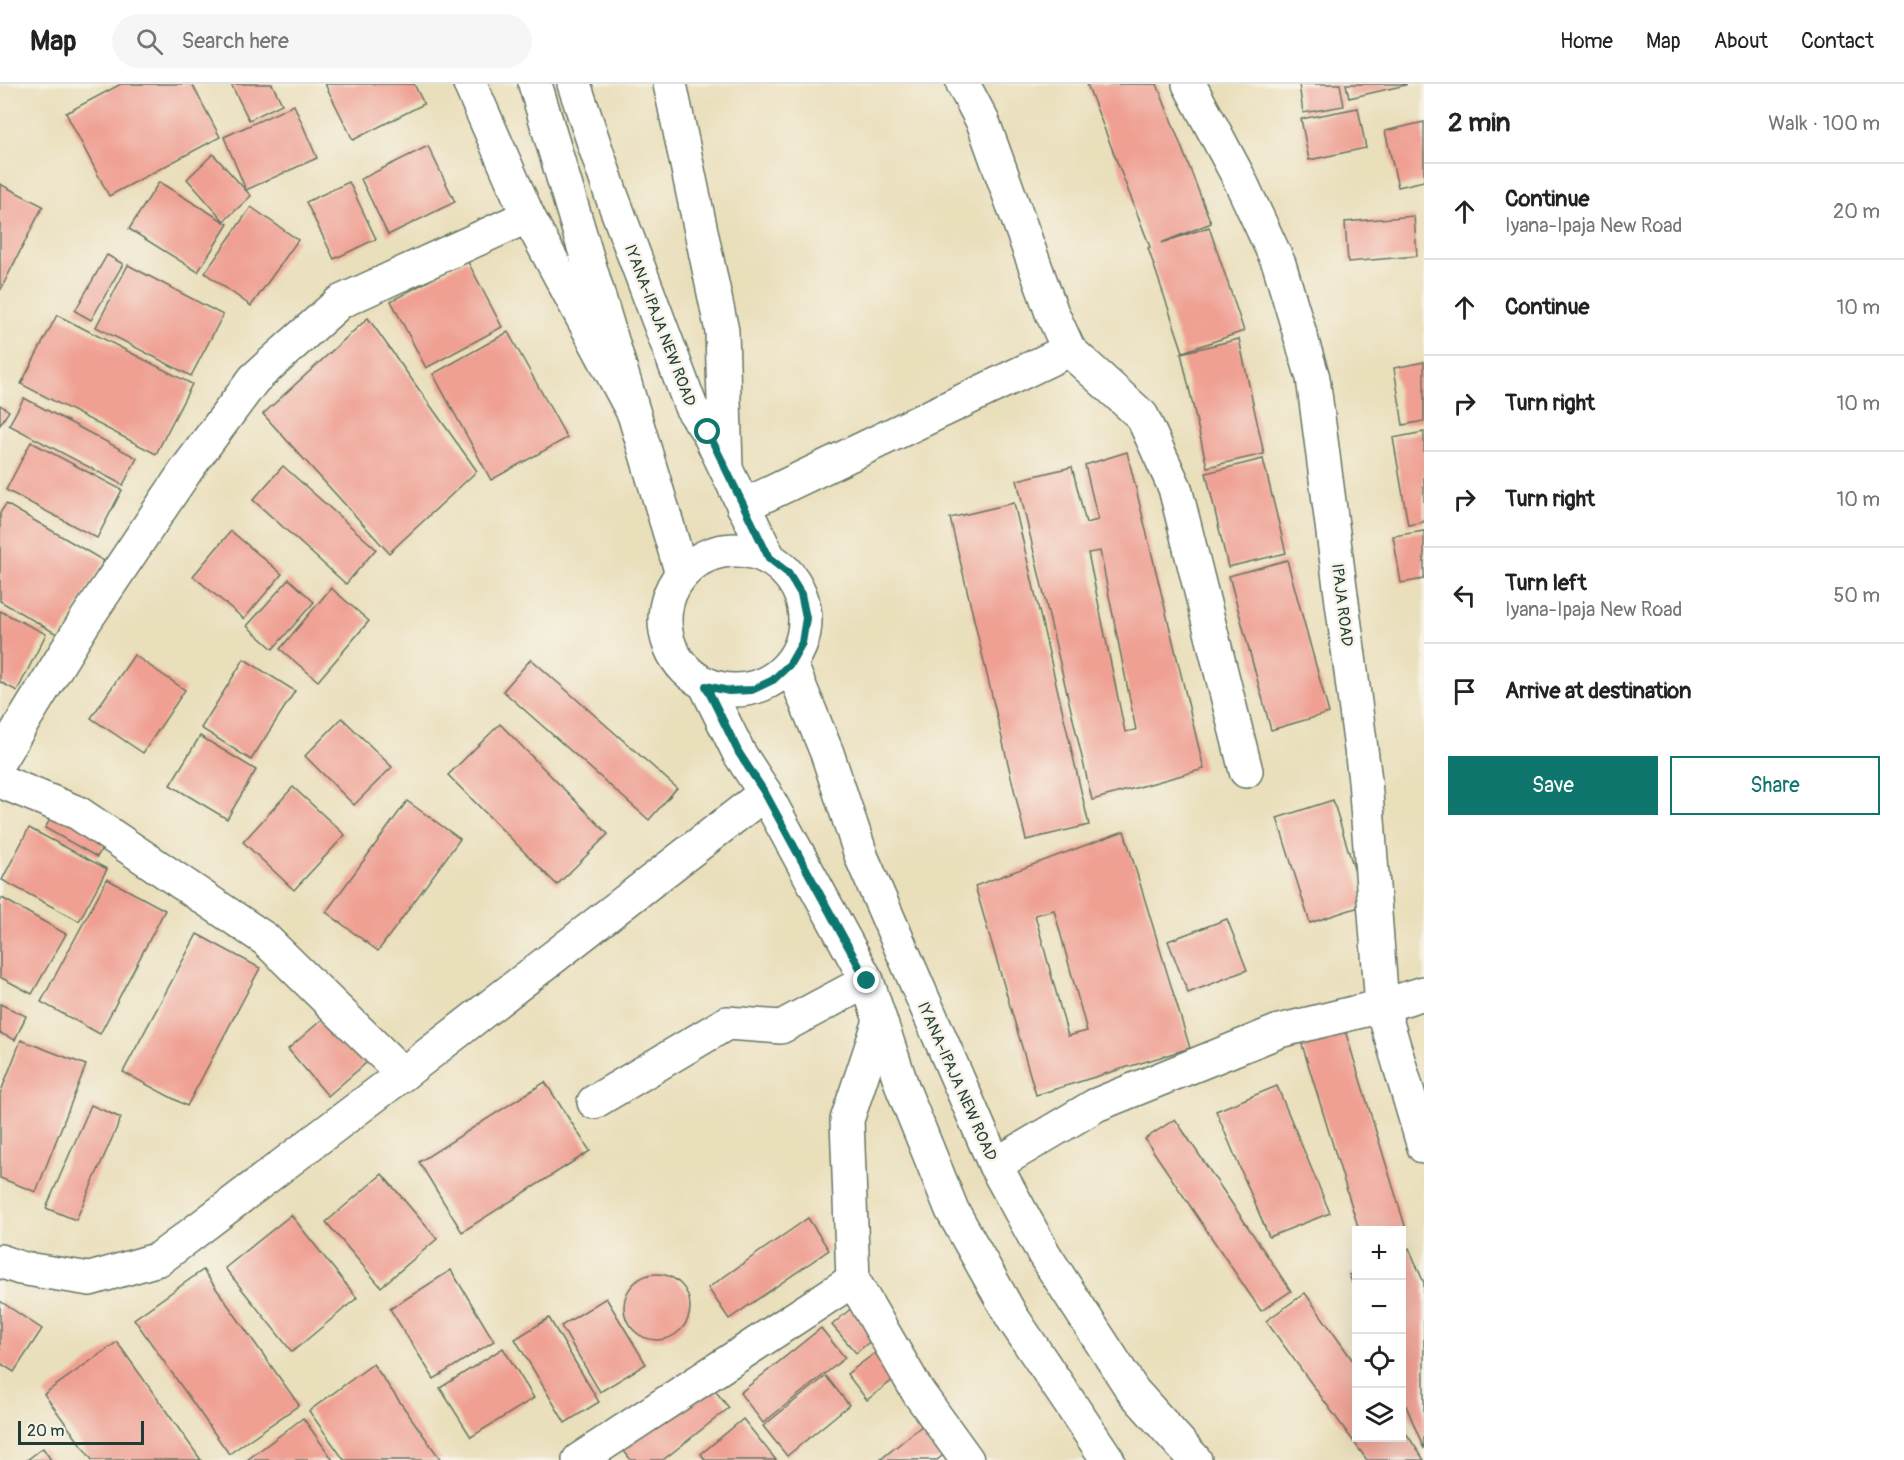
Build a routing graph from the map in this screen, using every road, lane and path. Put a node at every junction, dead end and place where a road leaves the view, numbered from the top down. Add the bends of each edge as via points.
1 (470, 84) edge
2 (535, 84) edge
3 (574, 84) edge
4 (670, 84) edge
5 (963, 84) edge
6 (1189, 84) edge
7 (528, 216) junction
8 (1069, 350) junction
9 (633, 412) junction
10 (726, 469) junction
11 (743, 506) junction
12 (769, 558) junction
13 (682, 574) junction
14 (790, 664) junction
15 (706, 686) junction
16 (0, 759) edge
17 (1246, 771) dead end
18 (0, 781) edge
19 (765, 793) junction
20 (867, 981) junction
21 (1424, 993) edge
22 (1382, 1006) junction
23 (880, 1021) junction
24 (402, 1074) junction
25 (594, 1102) dead end
26 (1424, 1147) edge
27 (994, 1165) junction
28 (0, 1261) edge
29 (853, 1280) junction
30 (579, 1460) edge
31 (967, 1460) edge
32 (1108, 1460) edge
33 (1195, 1460) edge

1 - 7 main road
2 - 9 main road
3 - 10 main road, IYANA-IPAJA NEW ROAD via 610,194 691,407
4 - 10 main road via 722,331
5 - 8 main road via 983,122
6 - 22 main road, IPAJA ROAD via 1279,264 1313,378 1365,780
7 - 9 main road
7 - 16 main road via 340,302 254,379 187,469 89,614
8 - 11 main road
8 - 17 main road via 1142,416 1175,488
9 - 13 main road
10 - 11 main road, IYANA-IPAJA NEW ROAD
11 - 12 main road, IYANA-IPAJA NEW ROAD
12 - 13 main road via 739,549 722,551 693,563
12 - 14 main road via 788,573 801,594 806,618 802,643
13 - 15 main road via 668,597 664,623 670,649 684,670
14 - 15 main road via 773,680 752,690
14 - 27 main road, IYANA-IPAJA NEW ROAD via 862,858
15 - 19 main road via 739,753
18 - 24 main road via 78,813 265,939
19 - 20 main road
19 - 24 main road
20 - 23 main road
20 - 25 main road via 781,1027 728,1023
21 - 22 main road
22 - 26 main road, IPAJA ROAD
22 - 27 main road via 1280,1031 1106,1101
23 - 29 main road via 846,1120
23 - 32 main road via 952,1210 1012,1317
24 - 28 main road via 159,1259 90,1279
27 - 33 main road, IYANA-IPAJA NEW ROAD via 1044,1254 1133,1391
29 - 30 main road
29 - 31 main road via 918,1392

